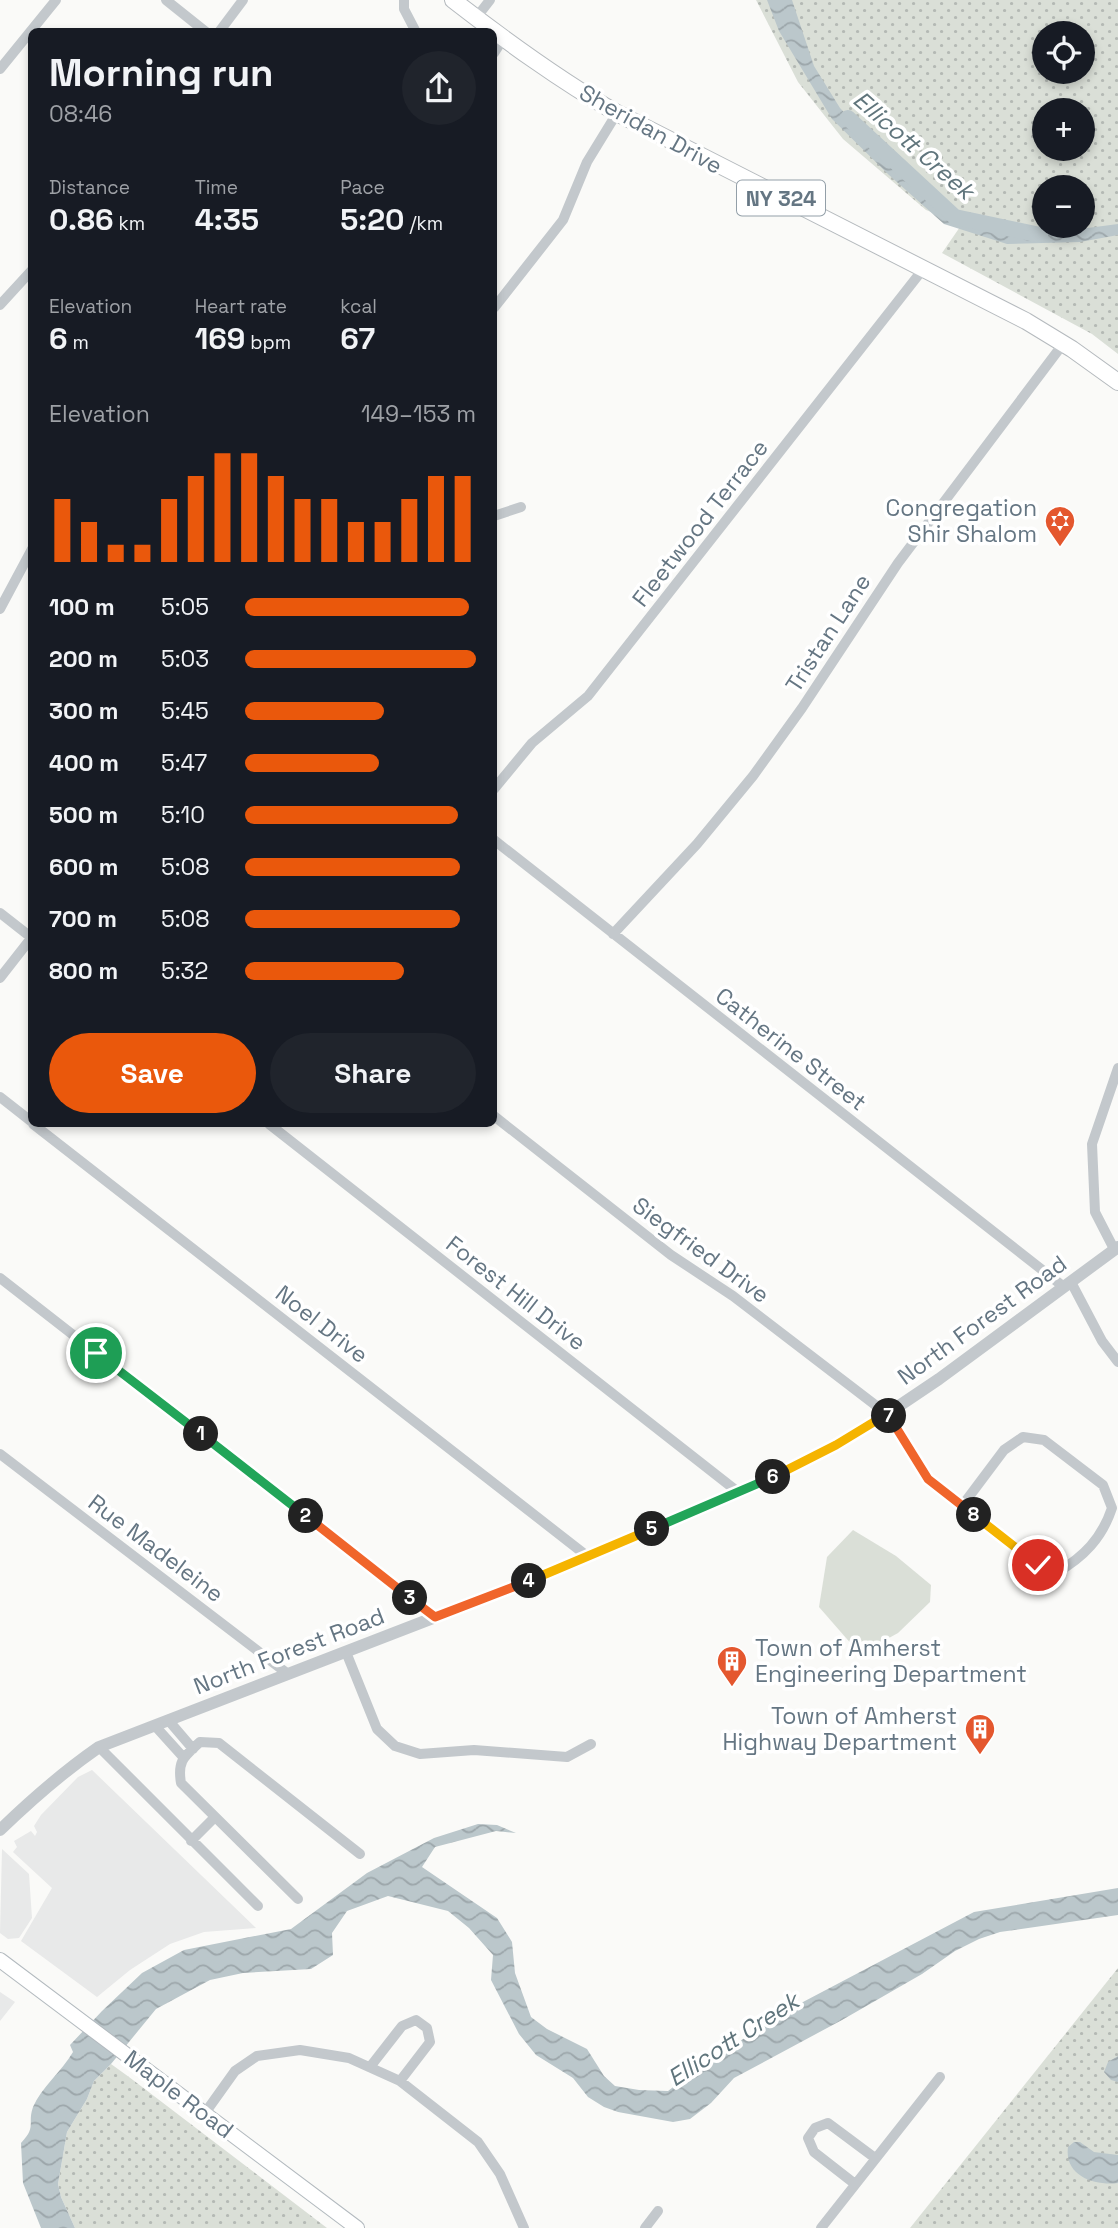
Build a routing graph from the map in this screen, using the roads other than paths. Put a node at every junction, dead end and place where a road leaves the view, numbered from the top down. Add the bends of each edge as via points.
1 (56, 0) edge
2 (166, 0) edge
3 (243, 0) edge
4 (404, 0) edge
5 (453, 0) edge
6 (490, 0) edge
7 (476, 18) junction
8 (33, 28) edge
9 (201, 28) edge
10 (222, 28) edge
11 (414, 28) edge
12 (490, 28) edge
13 (28, 34) edge
14 (497, 34) edge
15 (503, 38) junction
16 (497, 48) edge
17 (0, 69) edge
18 (617, 113) junction
19 (924, 268) junction
20 (28, 274) edge
21 (497, 304) edge
22 (0, 305) edge
23 (1063, 344) junction
24 (1118, 382) edge
25 (521, 507) dead end
26 (497, 515) edge
27 (28, 556) edge
28 (0, 609) edge
29 (497, 785) edge
30 (497, 842) edge
31 (0, 913) edge
32 (613, 934) junction
33 (28, 935) edge
34 (28, 941) edge
35 (0, 978) edge
36 (1118, 1068) edge
37 (0, 1097) edge
38 (497, 1118) edge
39 (28, 1120) edge
40 (37, 1127) edge
41 (273, 1127) edge
42 (1116, 1248) edge
43 (0, 1278) edge
44 (1068, 1285) junction
45 (1118, 1362) edge
46 (887, 1414) junction
47 (0, 1454) edge
48 (738, 1492) junction
49 (962, 1506) junction
50 (587, 1556) junction
51 (435, 1617) junction
52 (346, 1652) junction
53 (288, 1674) junction
54 (169, 1721) junction
55 (156, 1727) junction
56 (592, 1745) dead end
57 (99, 1747) junction
58 (193, 1749) junction
59 (184, 1758) junction
60 (215, 1817) junction
61 (0, 1830) edge
62 (191, 1841) junction
63 (360, 1854) dead end
64 (298, 1899) dead end
65 (258, 1906) dead end
66 (0, 1960) edge
67 (370, 2067) junction
68 (940, 2077) dead end
69 (400, 2081) junction
70 (205, 2113) junction
71 (875, 2158) junction
72 (855, 2184) junction
73 (658, 2211) dead end
74 (357, 2228) edge
75 (524, 2228) edge
76 (645, 2228) edge
77 (821, 2228) edge

1 - 8 street
2 - 9 street
3 - 10 street
4 - 11 street
5 - 7 main road, Sheridan Drive / NY 324
6 - 7 street
7 - 12 main road, Sheridan Drive / NY 324
13 - 17 street
14 - 15 main road, Sheridan Drive / NY 324
15 - 16 street
15 - 18 main road, Sheridan Drive / NY 324
18 - 19 main road, Sheridan Drive / NY 324
18 - 21 street via 587,162 564,220
19 - 23 main road, Sheridan Drive / NY 324
19 - 29 street, Fleetwood Terrace via 589,696 532,743
20 - 22 street
23 - 24 main road, Sheridan Drive / NY 324
23 - 32 street, Tristan Lane via 898,563 753,776
25 - 26 street
27 - 28 street
30 - 32 street, Catherine Street
31 - 33 street
32 - 44 street, Catherine Street
34 - 35 street
36 - 42 street via 1092,1144 1095,1212
37 - 39 street, Noel Drive
38 - 46 street, Siegfried Drive via 671,1255 733,1296
40 - 50 street, Noel Drive
41 - 48 street, Forest Hill Drive
42 - 44 street, North Forest Road
43 - 51 street
44 - 45 street
44 - 46 street, North Forest Road
46 - 48 street, North Forest Road via 836,1445
46 - 49 street via 928,1479
47 - 53 street, Rue Madeleine
48 - 50 street, North Forest Road
49 - 49 street via 1004,1450 1023,1437 1044,1440 1103,1485 1112,1508 1105,1529 1074,1562 1056,1573 1038,1565
50 - 51 street, North Forest Road
51 - 52 street, North Forest Road
52 - 53 street, North Forest Road
52 - 56 street via 377,1729 395,1746 420,1754 474,1751 567,1757
53 - 54 street, North Forest Road
54 - 55 street, North Forest Road
54 - 58 street
55 - 57 street, North Forest Road
55 - 59 street
57 - 61 street, North Forest Road
57 - 62 street
58 - 59 street
58 - 63 street via 200,1742 219,1743
59 - 60 street via 178,1768 181,1783
60 - 62 street
60 - 64 street
62 - 65 street
66 - 70 main road, Maple Road
67 - 69 street
67 - 69 street via 402,2026 416,2020 427,2028 430,2042
67 - 70 street via 317,2051 257,2056 235,2071
68 - 71 street
69 - 75 street via 478,2141 500,2174
70 - 74 main road, Maple Road
71 - 72 street
71 - 72 street via 828,2123 808,2138 814,2152
72 - 77 street
73 - 76 street

